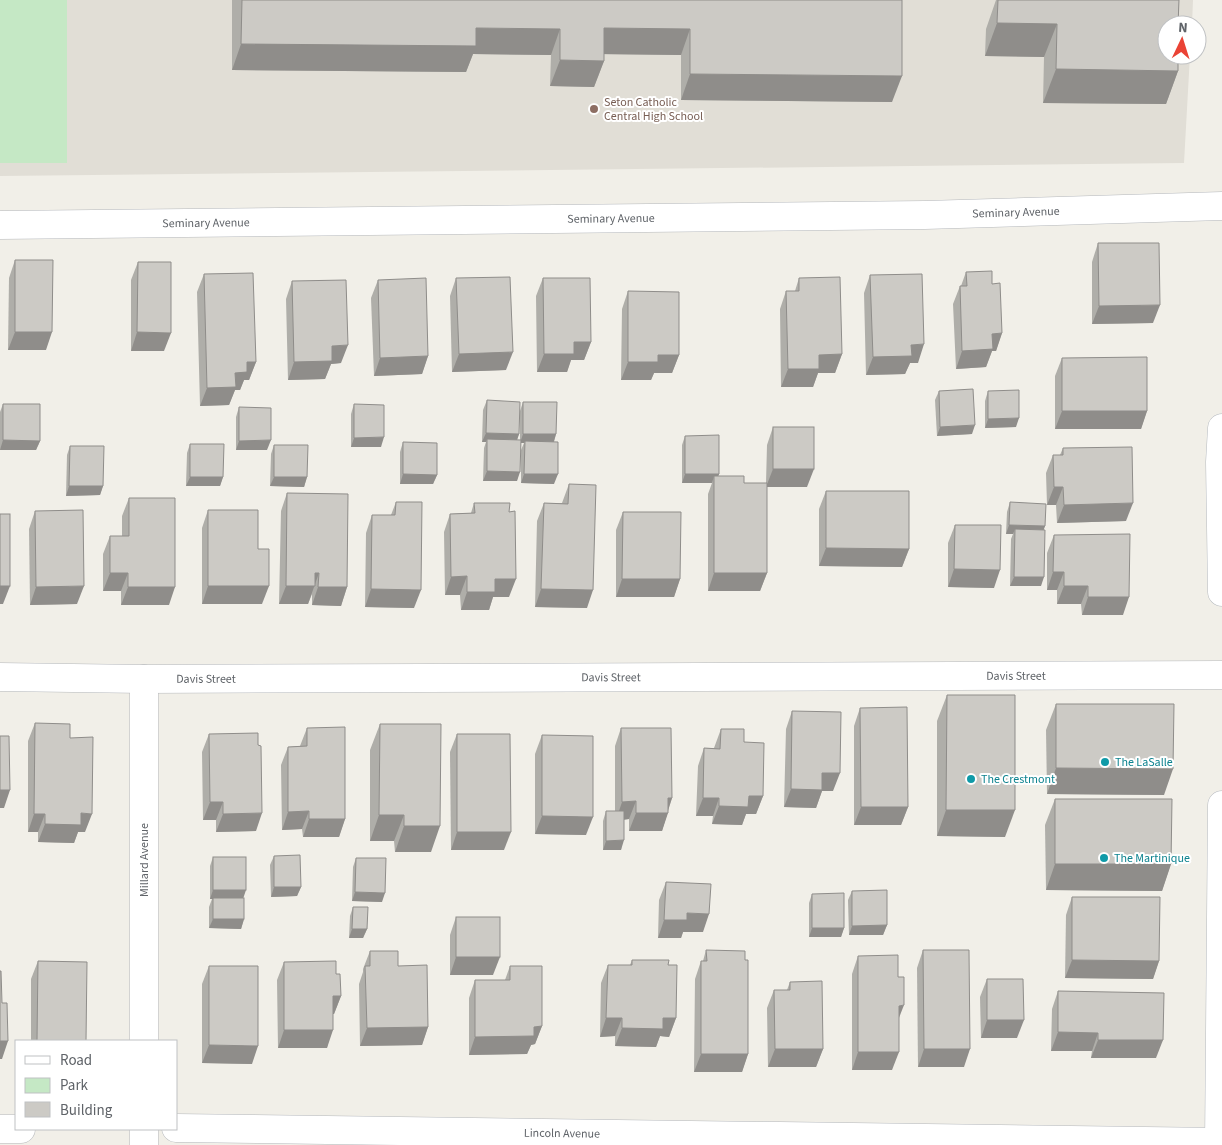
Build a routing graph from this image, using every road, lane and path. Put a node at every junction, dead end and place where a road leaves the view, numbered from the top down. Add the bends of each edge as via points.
1 (1222, 206) edge
2 (0, 225) edge
3 (1222, 428) edge
4 (1221, 462) edge
5 (1222, 592) edge
6 (1222, 674) edge
7 (0, 677) edge
8 (144, 679) junction
9 (1222, 806) edge
10 (144, 1040) edge
11 (178, 1128) edge
12 (0, 1129) edge
13 (15, 1129) edge
14 (144, 1130) edge
15 (1219, 1143) edge
16 (144, 1145) edge

1 - 2 street, Seminary Avenue via 925,215
3 - 4 street
4 - 5 street
6 - 8 street, Davis Street
7 - 8 street, Davis Street
8 - 10 street, Millard Avenue
9 - 15 street
11 - 15 street, Lincoln Avenue
12 - 13 street
14 - 16 street

